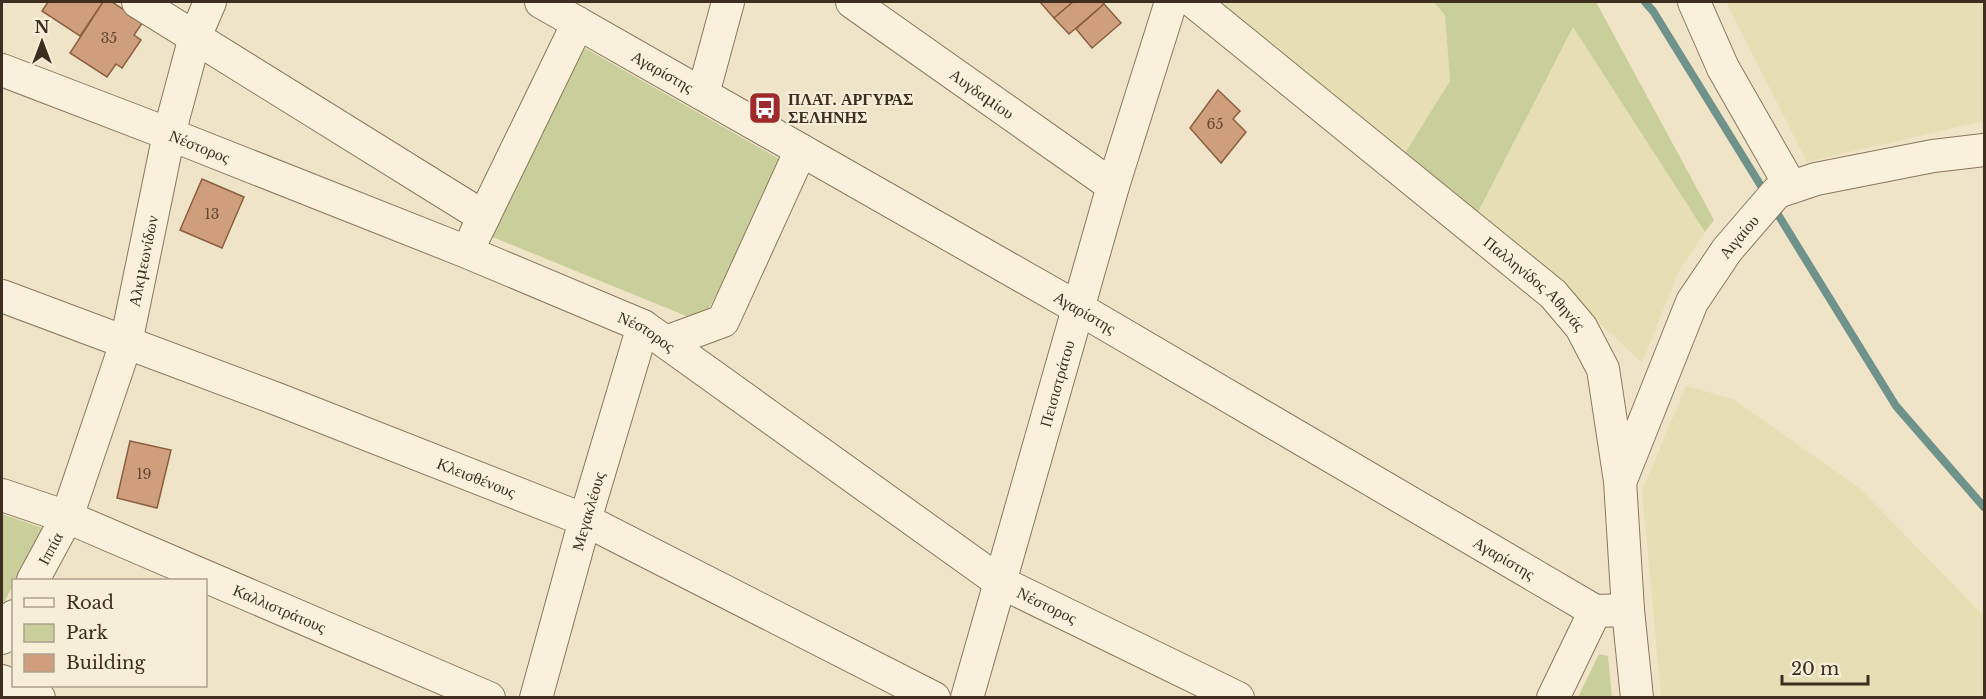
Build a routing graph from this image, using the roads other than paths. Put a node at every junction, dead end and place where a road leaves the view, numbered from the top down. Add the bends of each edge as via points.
1 (138, 2) edge
2 (210, 2) edge
3 (541, 2) edge
4 (728, 2) edge
5 (852, 2) edge
6 (1171, 2) edge
7 (1194, 2) edge
8 (1694, 2) edge
9 (578, 22) junction
10 (195, 37) junction
11 (2, 70) edge
12 (703, 94) junction
13 (169, 134) junction
14 (801, 150) junction
15 (1984, 150) edge
16 (1113, 186) junction
17 (1784, 189) junction
18 (484, 217) junction
19 (467, 252) junction
20 (2, 296) edge
21 (1078, 308) junction
22 (655, 334) junction
23 (126, 343) junction
24 (1620, 481) junction
25 (2, 495) edge
26 (67, 517) junction
27 (585, 520) junction
28 (34, 579) edge
29 (1000, 582) junction
30 (1628, 610) junction
31 (1595, 611) junction
32 (12, 620) edge
33 (2, 638) edge
34 (15, 687) edge
35 (39, 698) edge
36 (489, 698) edge
37 (536, 698) edge
38 (934, 698) edge
39 (967, 698) edge
40 (1238, 698) edge
41 (1553, 698) edge
42 (1637, 698) edge

1 - 10 street
2 - 10 street, Αλκμεωνίδων
3 - 9 street, Αγαρίστης
4 - 12 street
5 - 16 street, Αυγδαμίου
6 - 16 street, Πεισιστράτου
7 - 24 street, Παλληνίδος Αθηνάς via 1553,294 1581,327 1603,369
8 - 17 street
9 - 12 street, Αγαρίστης
9 - 18 street
10 - 13 street, Αλκμεωνίδων
10 - 18 street
11 - 13 street, Νέστορος
12 - 14 street, Αγαρίστης
13 - 19 street, Νέστορος
13 - 23 street, Αλκμεωνίδων
14 - 21 street, Αγαρίστης
14 - 22 street via 723,321
15 - 17 street via 1933,156
16 - 21 street, Πεισιστράτου
17 - 24 street, Αιγαίου via 1726,250 1692,302
18 - 19 street
19 - 22 street, Νέστορος
20 - 23 street, Κλεισθένους
21 - 29 street, Πεισιστράτου
21 - 31 street, Αγαρίστης
22 - 27 street, Μεγακλέους
22 - 29 street, Νέστορος
23 - 26 street, Αλκμεωνίδων
23 - 27 street, Κλεισθένους
24 - 30 street, Παλληνίδος Αθηνάς
25 - 26 street, Καλλιστράτους
26 - 28 street, Ιππία
26 - 36 street, Καλλιστράτους
27 - 37 street, Μεγακλέους
27 - 38 street, Κλεισθένους
29 - 39 street, Πεισιστράτου
29 - 40 street, Νέστορος
30 - 31 street
30 - 42 street, Παλληνίδος Αθηνάς
31 - 41 street
32 - 33 street
34 - 35 street

